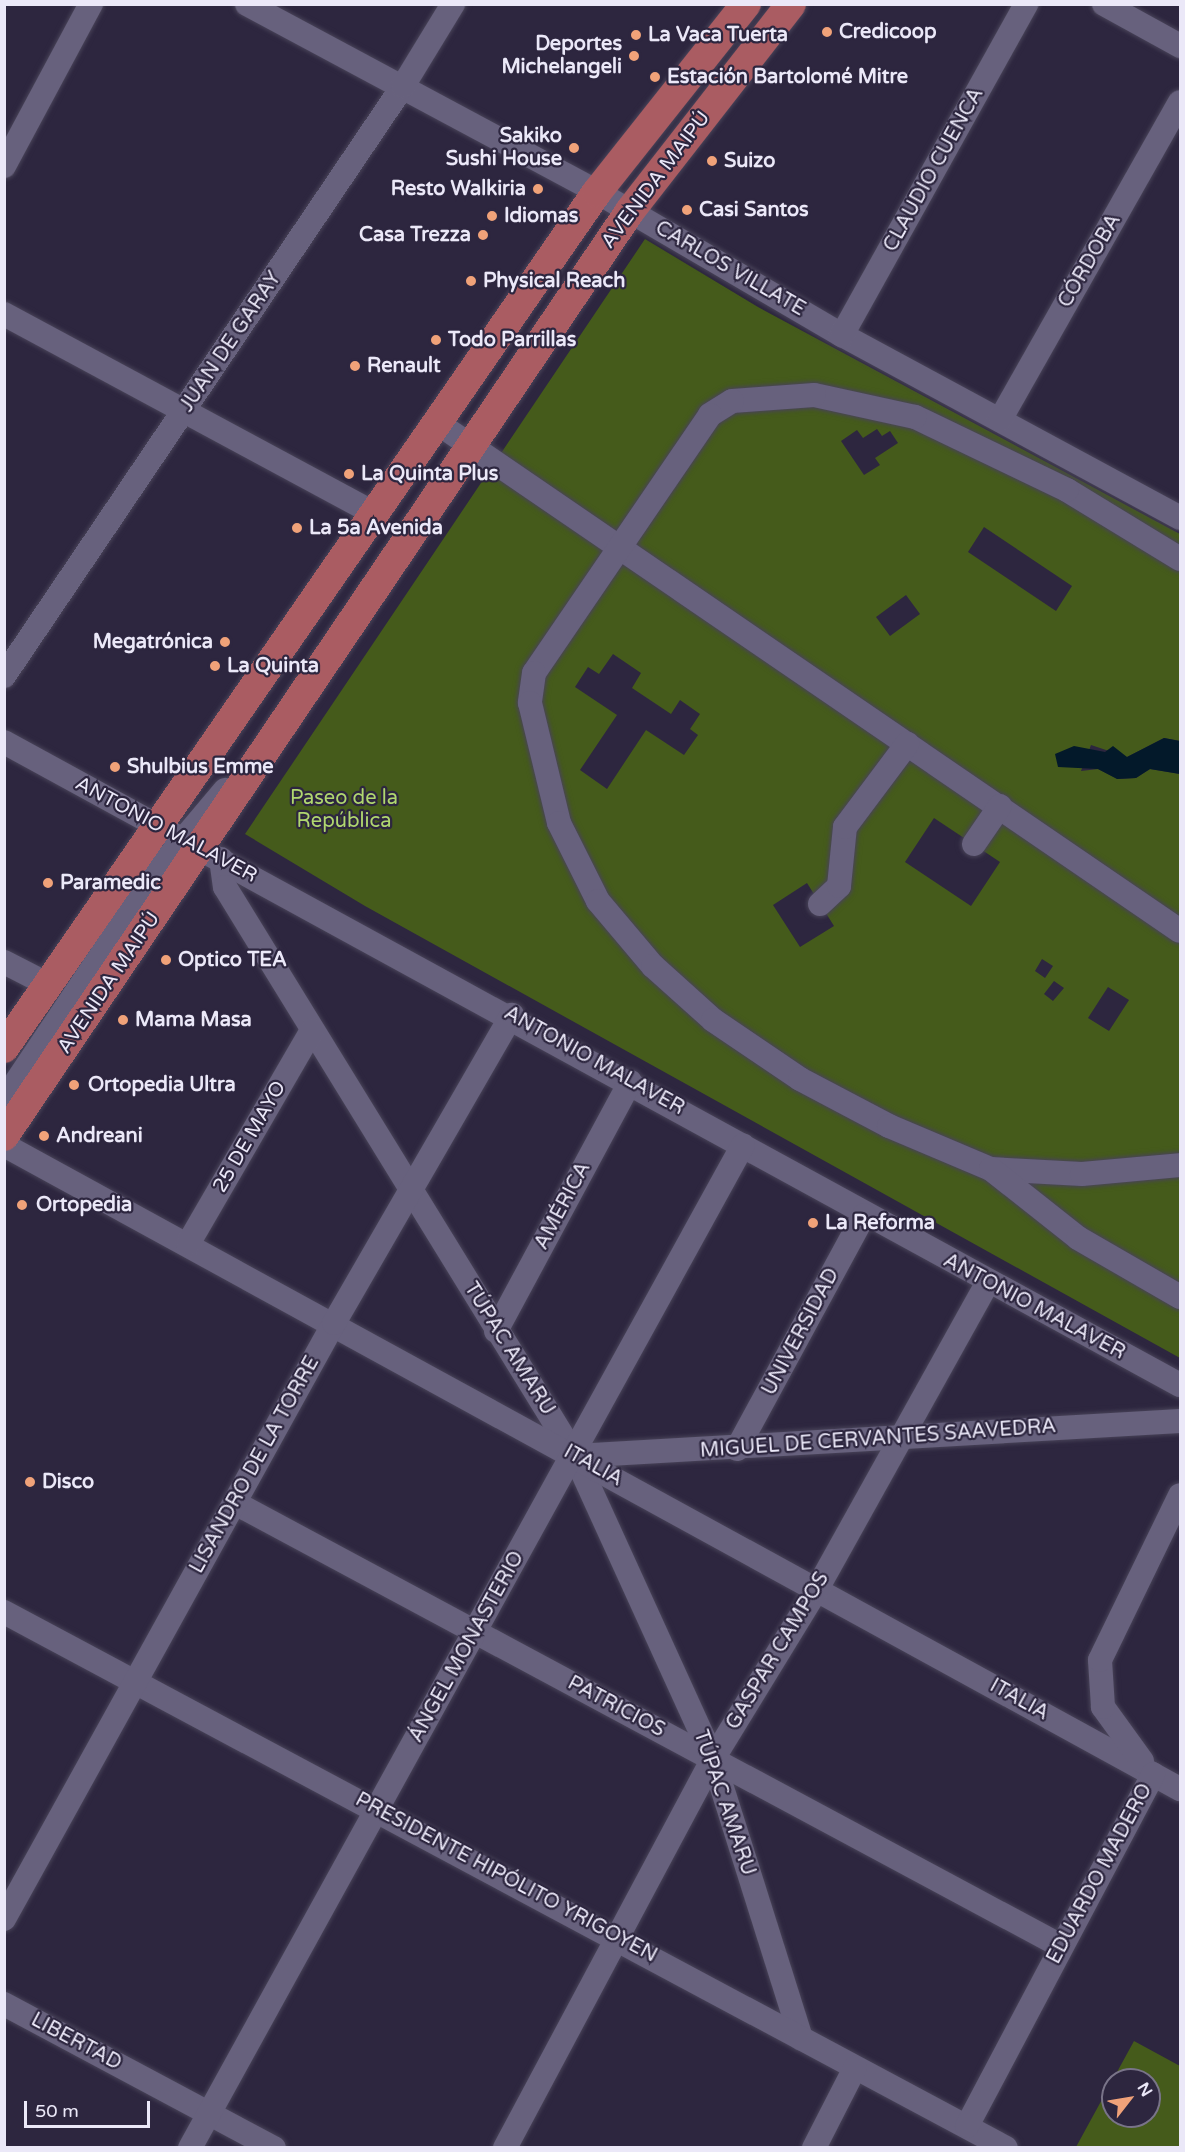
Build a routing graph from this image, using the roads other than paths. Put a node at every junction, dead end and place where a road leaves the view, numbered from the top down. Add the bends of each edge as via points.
1 (92, 4) edge
2 (247, 4) edge
3 (453, 4) edge
4 (746, 4) edge
5 (791, 4) edge
6 (1026, 4) edge
7 (1104, 4) edge
8 (1180, 46) edge
9 (403, 86) junction
10 (1180, 102) edge
11 (4, 166) edge
12 (597, 192) junction
13 (630, 211) junction
14 (4, 314) edge
15 (842, 335) junction
16 (185, 411) junction
17 (1000, 420) junction
18 (435, 422) junction
19 (470, 446) junction
20 (372, 512) junction
21 (1180, 518) edge
22 (622, 547) junction
23 (1180, 559) edge
24 (4, 676) edge
25 (4, 742) edge
26 (907, 744) junction
27 (1000, 806) junction
28 (191, 843) junction
29 (974, 844) dead end
30 (820, 904) dead end
31 (1180, 931) edge
32 (4, 962) edge
33 (84, 969) junction
34 (512, 1015) junction
35 (312, 1030) junction
36 (13, 1071) edge
37 (630, 1082) junction
38 (4, 1136) edge
39 (4, 1145) edge
40 (743, 1145) junction
41 (1180, 1165) edge
42 (991, 1169) junction
43 (412, 1189) junction
44 (864, 1215) junction
45 (188, 1245) junction
46 (987, 1284) junction
47 (1180, 1298) edge
48 (334, 1323) junction
49 (496, 1331) junction
50 (1180, 1385) edge
51 (1180, 1421) edge
52 (900, 1437) junction
53 (737, 1449) junction
54 (575, 1456) junction
55 (1180, 1495) edge
56 (235, 1503) junction
57 (817, 1589) junction
58 (4, 1612) edge
59 (474, 1631) junction
60 (136, 1681) junction
61 (713, 1759) junction
62 (1153, 1774) junction
63 (1180, 1789) edge
64 (377, 1809) junction
65 (4, 1919) edge
66 (618, 1936) junction
67 (1061, 1946) junction
68 (4, 2004) edge
69 (801, 2038) junction
70 (855, 2068) junction
71 (209, 2113) junction
72 (967, 2126) junction
73 (190, 2148) edge
74 (274, 2148) edge
75 (505, 2148) edge
76 (814, 2148) edge
77 (1006, 2148) edge

1 - 11 street
2 - 9 street, CARLOS VILLATE
3 - 9 street, JUAN DE GARAY
4 - 12 main road, AVENIDA MAIPÚ
5 - 13 main road, AVENIDA MAIPÚ
6 - 15 street, CLAUDIO CUENCA
7 - 8 street
9 - 12 street, CARLOS VILLATE
9 - 16 street, JUAN DE GARAY
10 - 17 street, CÓRDOBA
12 - 13 street, CARLOS VILLATE
12 - 18 main road, AVENIDA MAIPÚ
13 - 15 street, CARLOS VILLATE
13 - 19 main road, AVENIDA MAIPÚ
14 - 16 street
15 - 17 street, CARLOS VILLATE
16 - 20 street
16 - 24 street, JUAN DE GARAY
17 - 21 street, CARLOS VILLATE
18 - 19 street
18 - 20 main road, AVENIDA MAIPÚ
19 - 22 street
19 - 28 main road, AVENIDA MAIPÚ via 270,740
20 - 28 main road, AVENIDA MAIPÚ
22 - 23 street via 710,415 732,401 814,395 915,417 1067,490
22 - 26 street
22 - 42 street via 531,685 559,823 598,901 653,966 713,1020 781,1066 889,1126
25 - 28 street, ANTONIO MALAVER
26 - 27 street
26 - 30 street via 845,826 839,886
27 - 29 street
27 - 31 street
28 - 33 main road, AVENIDA MAIPÚ
28 - 33 street via 146,877
28 - 34 street, ANTONIO MALAVER
28 - 35 street, TÚPAC AMARU via 225,887
28 - 38 main road, AVENIDA MAIPÚ
32 - 33 street
33 - 36 main road, AVENIDA MAIPÚ
34 - 37 street, ANTONIO MALAVER
34 - 43 street, LISANDRO DE LA TORRE
35 - 43 street, TÚPAC AMARU
35 - 45 street, 25 DE MAYO
37 - 40 street, ANTONIO MALAVER
37 - 49 street, AMÉRICA
39 - 45 street, ITALIA
40 - 44 street, ANTONIO MALAVER
40 - 54 street, ÁNGEL MONASTERIO
41 - 42 street via 1083,1174
42 - 47 street via 1078,1238
43 - 48 street, LISANDRO DE LA TORRE
43 - 49 street, TÚPAC AMARU
44 - 46 street, ANTONIO MALAVER
44 - 53 street, UNIVERSIDAD
45 - 48 street, ITALIA
46 - 50 street, ANTONIO MALAVER
46 - 52 street, GASPAR CAMPOS
48 - 54 street, ITALIA
48 - 56 street, LISANDRO DE LA TORRE
49 - 54 street, TÚPAC AMARU
51 - 52 street, MIGUEL DE CERVANTES SAAVEDRA
52 - 53 street, MIGUEL DE CERVANTES SAAVEDRA
52 - 57 street, GASPAR CAMPOS
53 - 54 street, MIGUEL DE CERVANTES SAAVEDRA
54 - 57 street, ITALIA
54 - 59 street, ÁNGEL MONASTERIO
54 - 61 street, TÚPAC AMARU
55 - 62 street, EDUARDO MADERO via 1105,1646 1099,1674 1111,1724
56 - 59 street, PATRICIOS
56 - 60 street, LISANDRO DE LA TORRE
57 - 61 street, GASPAR CAMPOS
57 - 62 street, ITALIA
58 - 60 street, PRESIDENTE HIPÓLITO YRIGOYEN
59 - 61 street, PATRICIOS
59 - 64 street, ÁNGEL MONASTERIO
60 - 64 street, PRESIDENTE HIPÓLITO YRIGOYEN
60 - 65 street, LISANDRO DE LA TORRE
61 - 66 street, GASPAR CAMPOS
61 - 67 street, PATRICIOS
61 - 69 street, TÚPAC AMARU
62 - 63 street, ITALIA
62 - 67 street, EDUARDO MADERO
64 - 66 street, PRESIDENTE HIPÓLITO YRIGOYEN
64 - 71 street, ÁNGEL MONASTERIO
66 - 69 street, PRESIDENTE HIPÓLITO YRIGOYEN
66 - 75 street, GASPAR CAMPOS
67 - 72 street, EDUARDO MADERO
68 - 71 street, LIBERTAD
69 - 70 street, PRESIDENTE HIPÓLITO YRIGOYEN
70 - 72 street, PRESIDENTE HIPÓLITO YRIGOYEN
70 - 76 street
71 - 73 street, ÁNGEL MONASTERIO
71 - 74 street, LIBERTAD
72 - 77 street, PRESIDENTE HIPÓLITO YRIGOYEN

